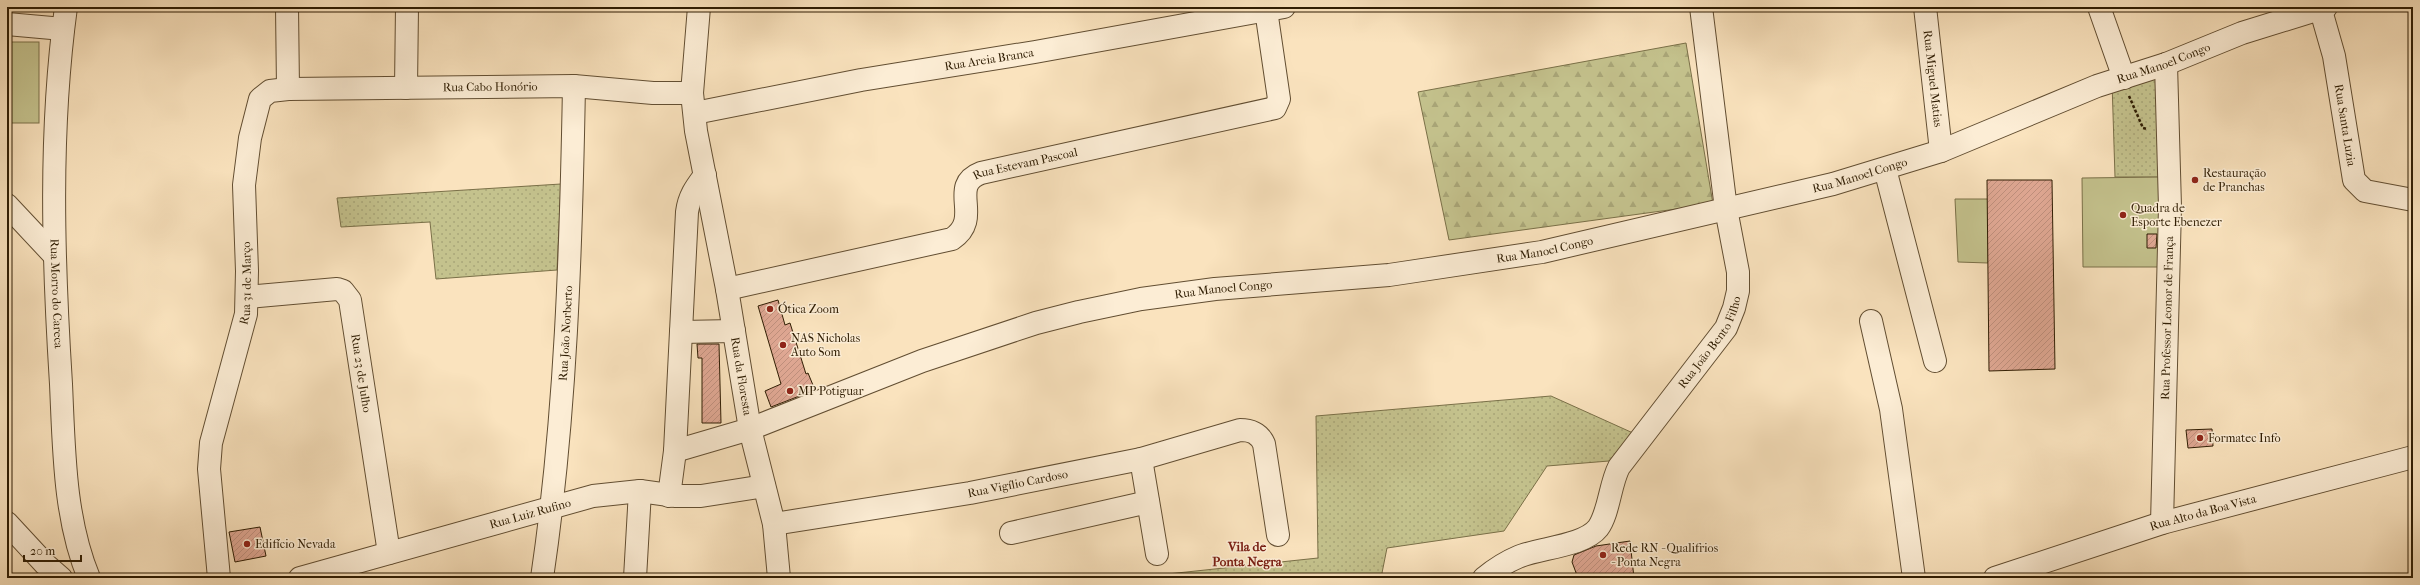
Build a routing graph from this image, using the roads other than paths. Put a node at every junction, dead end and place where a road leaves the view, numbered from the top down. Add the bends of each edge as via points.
1 (66, 7) edge
2 (287, 7) edge
3 (407, 7) edge
4 (699, 7) edge
5 (1701, 7) edge
6 (1925, 7) edge
7 (2099, 7) edge
8 (2322, 8) edge
9 (1275, 9) edge
10 (7, 24) edge
11 (63, 29) junction
12 (2166, 64) junction
13 (574, 86) junction
14 (2126, 86) junction
15 (406, 88) junction
16 (288, 89) junction
17 (693, 103) junction
18 (1941, 151) junction
19 (706, 175) junction
20 (1888, 176) junction
21 (2413, 200) edge
22 (7, 205) edge
23 (1726, 209) junction
24 (53, 254) junction
25 (727, 289) junction
26 (247, 297) junction
27 (1872, 321) dead end
28 (734, 331) junction
29 (681, 332) junction
30 (1936, 361) dead end
31 (750, 428) junction
32 (675, 451) junction
33 (2413, 457) edge
34 (1141, 459) junction
35 (764, 486) junction
36 (640, 491) junction
37 (669, 496) junction
38 (1148, 502) junction
39 (553, 508) junction
40 (7, 522) edge
41 (2162, 523) junction
42 (774, 524) junction
43 (1011, 533) dead end
44 (1278, 535) dead end
45 (389, 553) junction
46 (1157, 554) dead end
47 (61, 578) edge
48 (89, 578) edge
49 (220, 578) edge
50 (300, 578) edge
51 (542, 578) edge
52 (635, 578) edge
53 (778, 578) edge
54 (1484, 578) edge
55 (1914, 578) edge
56 (1995, 578) edge

1 - 11 street, Rua Morro do Careca
2 - 16 street
3 - 15 street
4 - 17 street, Rua da Floresta
5 - 23 street, Rua João Bento Filho
6 - 18 street, Rua Miguel Matias
7 - 14 street
8 - 12 street, Rua Manoel Congo via 2242,33
8 - 21 street, Rua Santa Luzia via 2334,56 2354,180 2365,191
9 - 17 street, Rua Areia Branca via 1035,52 861,80
9 - 25 street, Rua Estevam Pascoal via 1279,99 1278,105 1269,111 981,173 969,180 966,187 967,223 952,239
10 - 11 street
11 - 24 street, Rua Morro do Careca via 54,130
12 - 14 street, Rua Manoel Congo
12 - 41 street, Rua Professor Leonor de França via 2170,207
13 - 15 street, Rua Cabo Honório
13 - 17 street, Rua Cabo Honório via 653,93
13 - 39 street, Rua João Norberto via 572,240
14 - 18 street, Rua Manoel Congo via 2097,86
15 - 16 street, Rua Cabo Honório
16 - 26 street, Rua 31 de Março via 270,91 260,99 250,138 244,184
17 - 19 street, Rua da Floresta
18 - 20 street, Rua Manoel Congo
19 - 25 street, Rua da Floresta
19 - 29 street via 694,188 689,201
20 - 23 street, Rua Manoel Congo
20 - 30 street
22 - 24 street
23 - 31 street, Rua Manoel Congo via 1542,252 1389,275 1215,289 1141,299 1079,312 1036,323 922,361
23 - 54 street, Rua João Bento Filho via 1738,272 1738,291 1726,328 1618,467 1598,528 1579,539 1518,557
24 - 48 street, Rua Morro do Careca via 65,463 72,517
25 - 28 street, Rua da Floresta
26 - 45 street, Rua 23 de Julho via 337,290 347,294 350,300
26 - 49 street, Rua 31 de Março via 243,326 211,443 209,469
27 - 55 street via 1891,409
28 - 29 street
28 - 31 street, Rua da Floresta
29 - 32 street
31 - 32 street, Rua Manoel Congo
31 - 35 street, Rua da Floresta
32 - 37 street
33 - 41 street, Rua Alto da Boa Vista
34 - 38 street
34 - 42 street, Rua Vigílio Cardoso via 970,493
34 - 44 street, Rua Vigílio Cardoso via 1240,430 1249,430 1257,434 1264,444
35 - 37 street, Rua Luiz Rufino via 701,496
35 - 42 street, Rua da Floresta
36 - 37 street, Rua Luiz Rufino
36 - 39 street, Rua Luiz Rufino via 593,496
36 - 52 street
38 - 43 street
38 - 46 street
39 - 45 street, Rua Luiz Rufino
39 - 51 street, Rua João Norberto
40 - 47 street
41 - 56 street, Rua Alto da Boa Vista
42 - 53 street, Rua da Floresta
45 - 50 street, Rua Luiz Rufino

